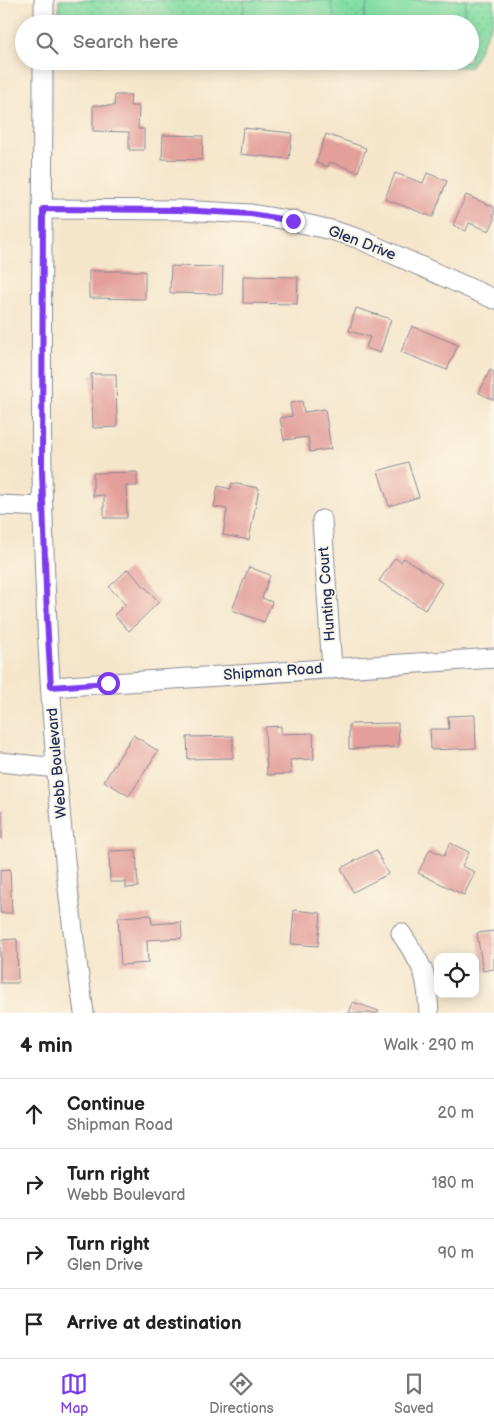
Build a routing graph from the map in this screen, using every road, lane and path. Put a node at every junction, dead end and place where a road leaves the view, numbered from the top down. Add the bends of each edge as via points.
1 (44, 0) edge
2 (44, 15) edge
3 (44, 70) edge
4 (43, 209) junction
5 (494, 299) edge
6 (0, 505) edge
7 (43, 507) junction
8 (322, 520) dead end
9 (494, 658) edge
10 (332, 669) junction
11 (51, 687) junction
12 (0, 762) edge
13 (57, 768) junction
14 (401, 933) dead end
15 (84, 1013) edge
16 (429, 1013) edge

1 - 2 street
3 - 4 street, Webb Boulevard
4 - 5 street, Glen Drive via 198,211 251,214 293,221 357,238
4 - 7 street, Webb Boulevard
6 - 7 street
7 - 11 street, Webb Boulevard
8 - 10 street, Hunting Court
9 - 10 street, Shipman Road
10 - 11 street, Shipman Road
11 - 13 street, Webb Boulevard
12 - 13 street
13 - 15 street, Webb Boulevard
14 - 16 street via 424,974

